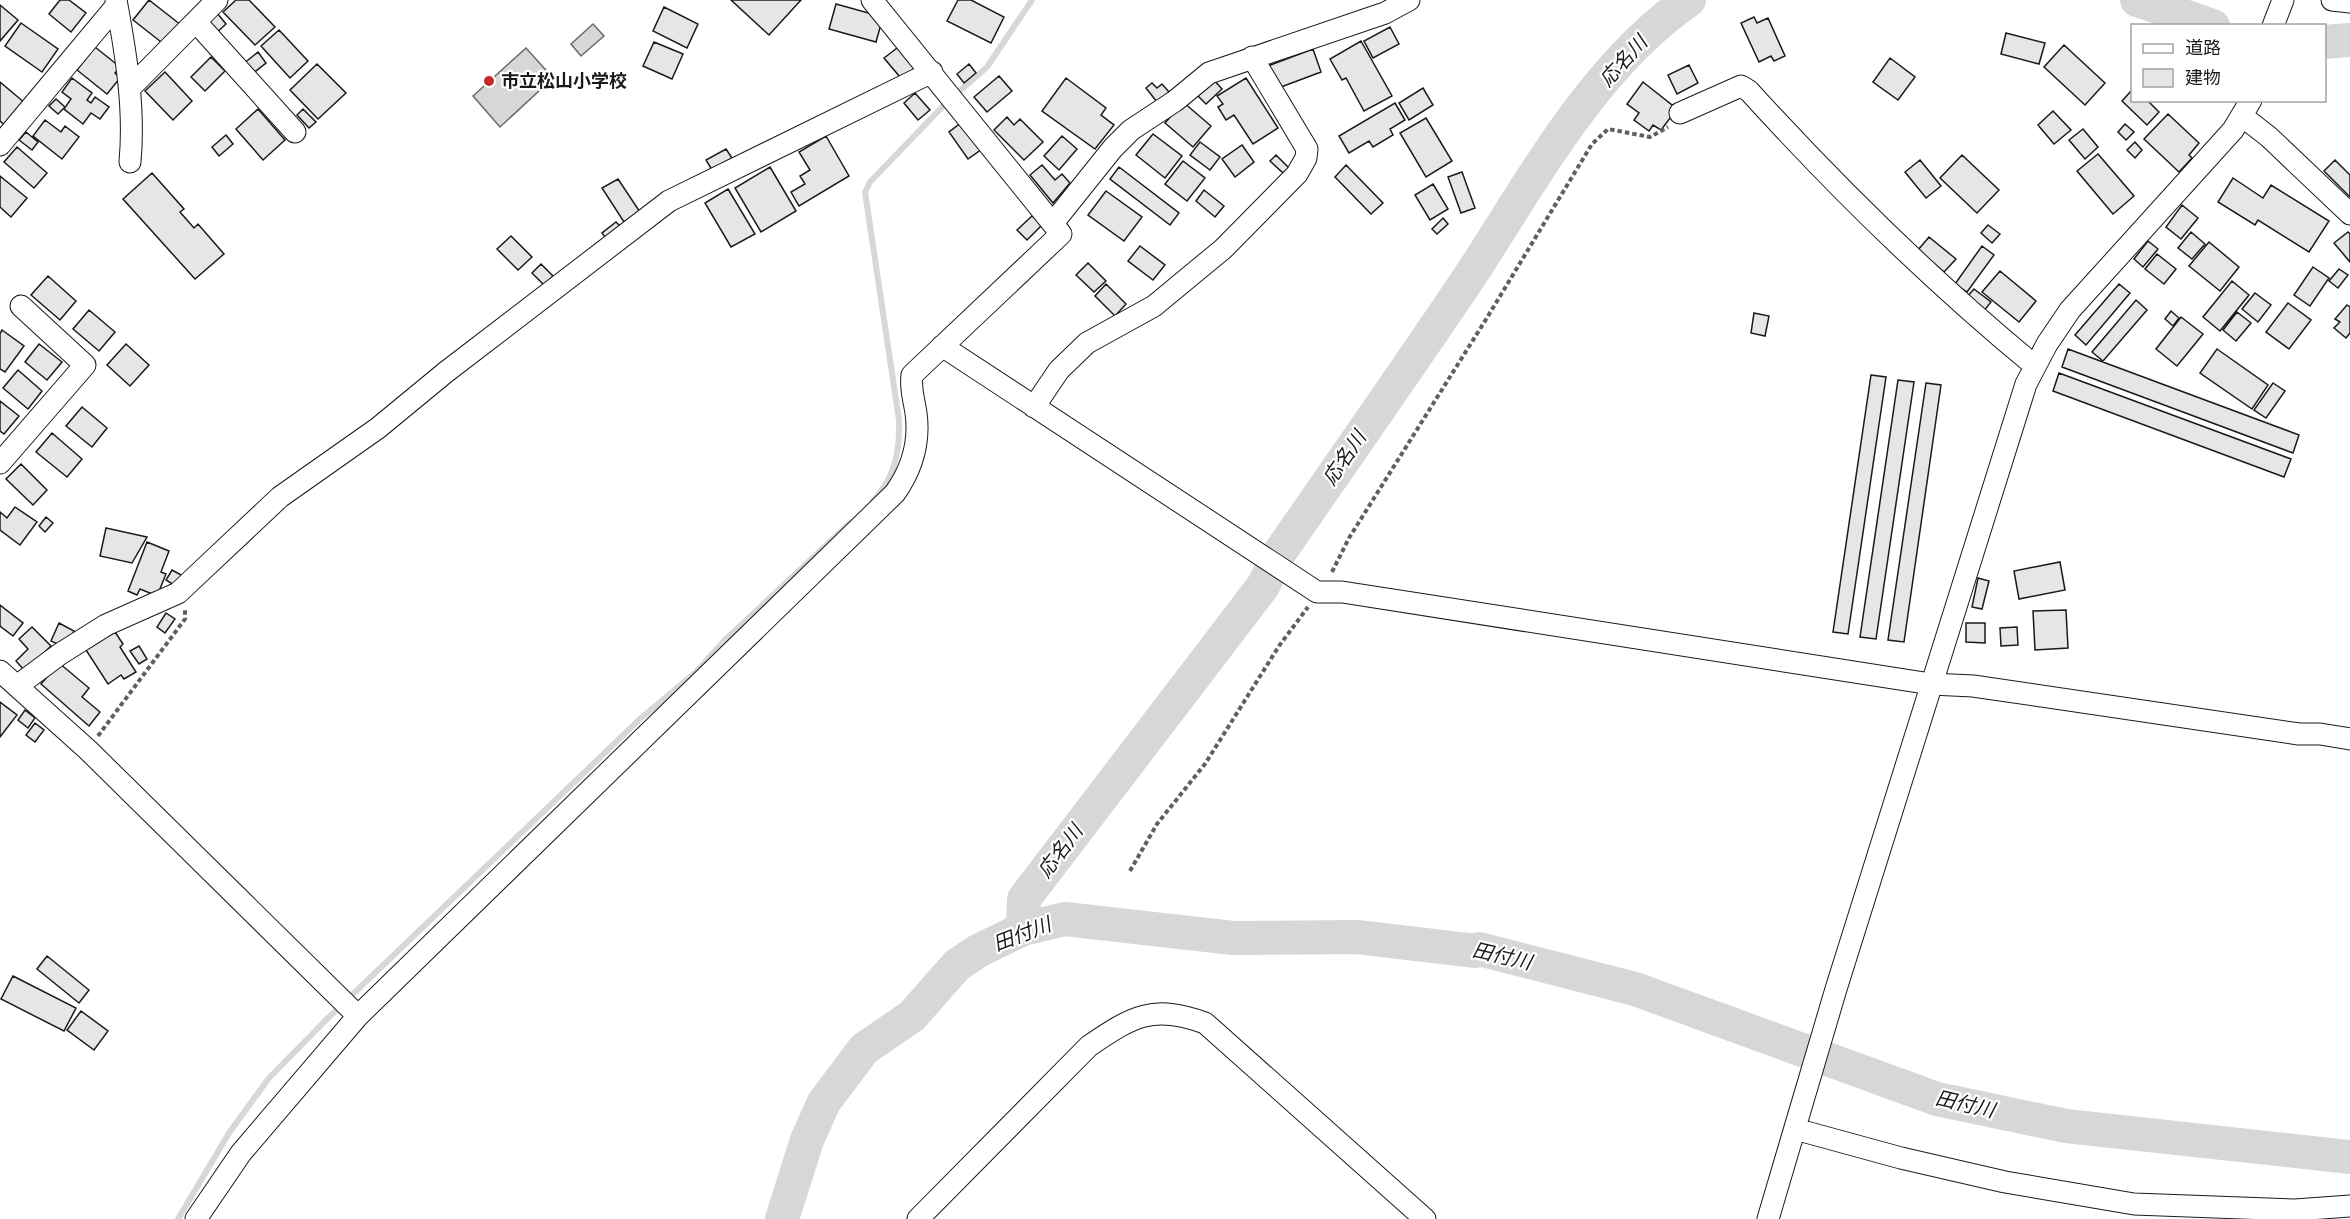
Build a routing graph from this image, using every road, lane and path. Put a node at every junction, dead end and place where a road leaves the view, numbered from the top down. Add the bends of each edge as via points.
1 (217, 0) edge
2 (872, 0) edge
3 (1409, 0) edge
4 (2332, 0) edge
5 (2350, 2) edge
6 (116, 3) edge
7 (196, 21) junction
8 (1252, 57) junction
9 (932, 72) junction
10 (130, 88) junction
11 (2246, 108) edge
12 (1680, 113) joint
13 (295, 132) dead end
14 (0, 145) edge
15 (130, 162) dead end
16 (2350, 214) edge
17 (1053, 223) junction
18 (21, 306) dead end
19 (942, 346) junction
20 (2035, 366) junction
21 (1034, 407) junction
22 (0, 463) edge
23 (1320, 592) junction
24 (178, 593) junction
25 (0, 670) edge
26 (1931, 684) junction
27 (17, 687) junction
28 (2350, 739) edge
29 (88, 750) junction
30 (1130, 872) dead end
31 (358, 1016) junction
32 (1795, 1129) junction
33 (2350, 1206) edge
34 (196, 1219) edge
35 (918, 1219) edge
36 (1425, 1219) edge
37 (1768, 1219) edge

1 - 7 street
2 - 9 street
3 - 8 street via 1385,13
4 - 5 street
6 - 10 street
6 - 14 street
7 - 10 street
7 - 13 street
8 - 17 street via 1209,72 1131,130
8 - 21 street via 1306,149 1306,158 1297,174 1186,282 1154,306 1087,343 1059,370
9 - 17 street
9 - 24 street via 669,201 378,428 280,497
10 - 15 street
11 - 16 street via 2269,136
11 - 20 street via 2233,130 2186,184 2070,310
12 - 20 street via 1741,86 1749,90 1873,222 1956,301
12 - 23 path via 1661,133 1650,137 1608,129 1592,144 1349,538
17 - 19 street via 1061,234 1056,241
18 - 22 street via 85,364
19 - 21 street
19 - 31 street via 912,375 916,443 895,493
20 - 26 street
21 - 23 street
23 - 26 street via 1342,592
23 - 30 path via 1303,611 1205,764 1158,824
24 - 27 street via 106,625
24 - 29 path via 185,619
25 - 27 street
26 - 28 street via 1973,686
26 - 32 street
27 - 29 street
29 - 31 street
31 - 34 street via 241,1153
32 - 33 street via 2005,1182 2134,1204 2295,1210
32 - 37 street
35 - 36 street via 1089,1046 1120,1024 1162,1011 1205,1023

